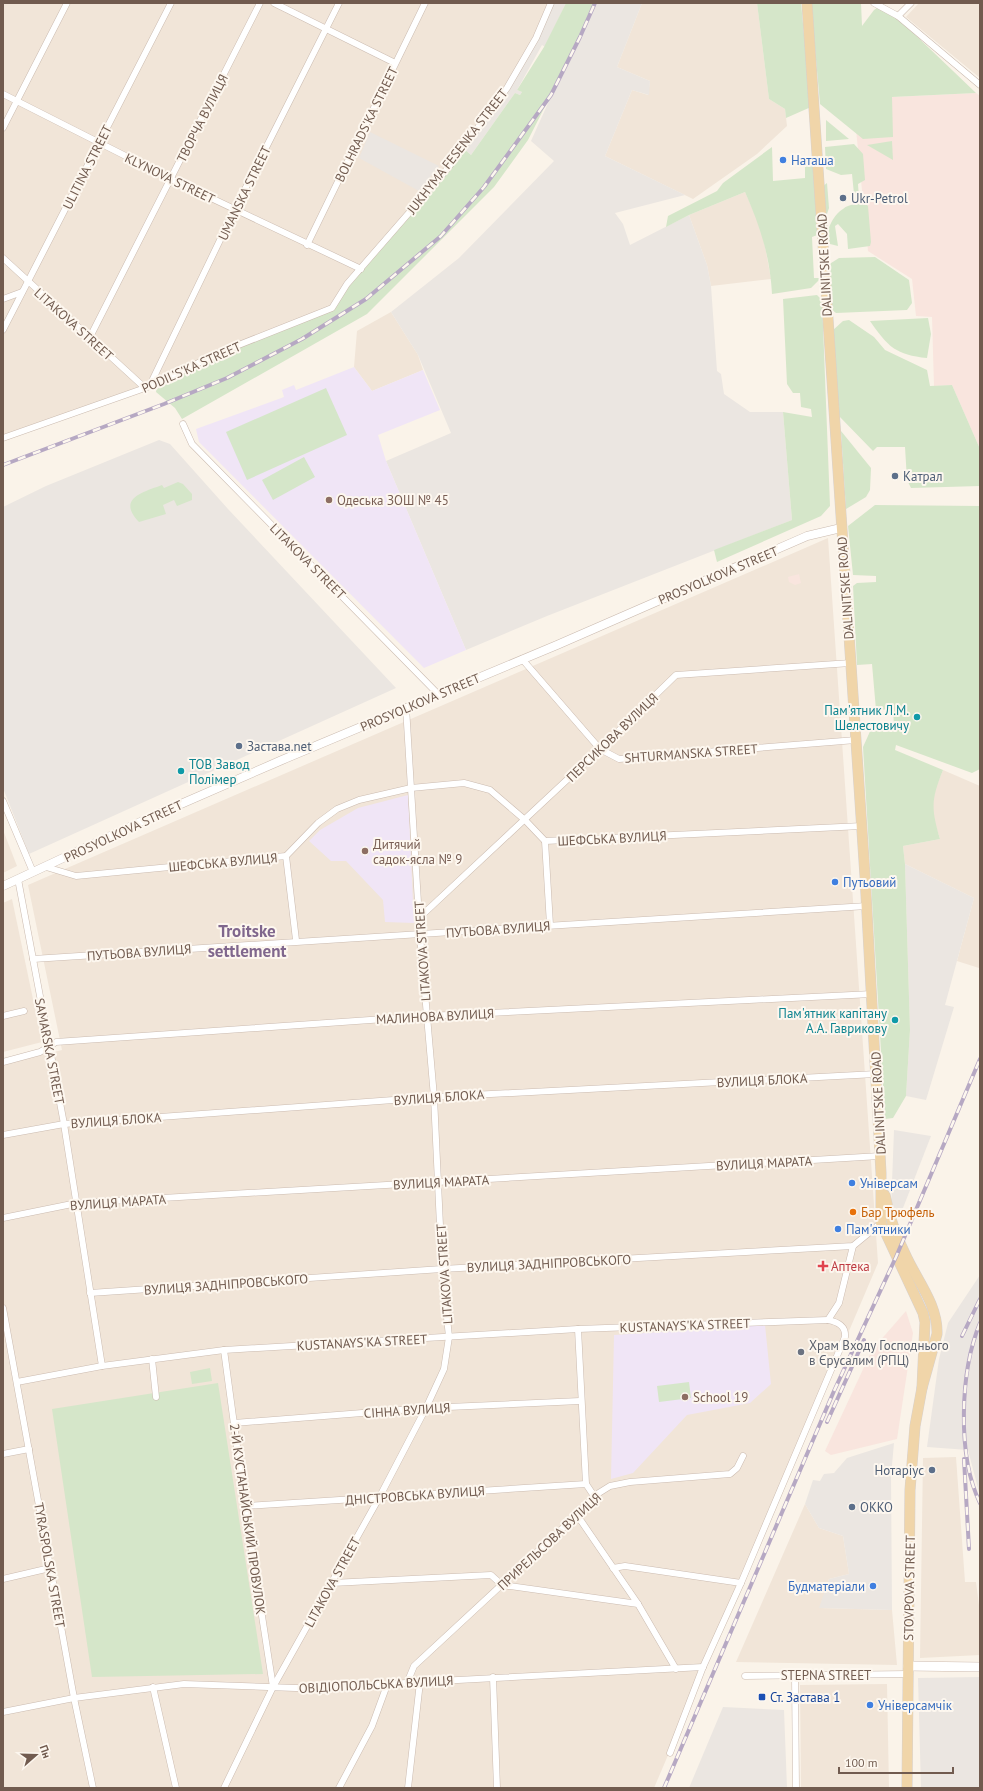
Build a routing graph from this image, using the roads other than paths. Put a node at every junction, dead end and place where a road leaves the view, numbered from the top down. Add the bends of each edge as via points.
1 (66, 3) edge
2 (171, 3) edge
3 (260, 3) edge
4 (274, 3) edge
5 (339, 3) edge
6 (425, 3) edge
7 (551, 3) edge
8 (807, 3) edge
9 (874, 3) edge
10 (911, 3) edge
11 (898, 16) junction
12 (327, 28) junction
13 (395, 63) junction
14 (980, 85) edge
15 (3, 94) edge
16 (16, 102) junction
17 (3, 128) edge
18 (99, 143) junction
19 (171, 179) junction
20 (235, 209) junction
21 (307, 245) junction
22 (3, 258) edge
23 (361, 269) junction
24 (27, 282) junction
25 (22, 292) junction
26 (3, 299) edge
27 (3, 330) edge
28 (89, 339) junction
29 (148, 386) junction
30 (183, 424) dead end
31 (3, 438) edge
32 (841, 528) junction
33 (522, 659) junction
34 (850, 663) junction
35 (438, 694) junction
36 (406, 707) junction
37 (856, 740) junction
38 (600, 749) junction
39 (411, 788) junction
40 (3, 801) edge
41 (525, 820) junction
42 (862, 826) junction
43 (546, 841) junction
44 (286, 856) junction
45 (46, 867) junction
46 (33, 872) junction
47 (18, 879) junction
48 (3, 886) edge
49 (867, 906) junction
50 (420, 917) junction
51 (550, 925) junction
52 (420, 935) junction
53 (296, 940) junction
54 (33, 959) junction
55 (872, 994) junction
56 (24, 1011) dead end
57 (3, 1016) edge
58 (427, 1016) junction
59 (49, 1047) junction
60 (3, 1062) edge
61 (876, 1074) junction
62 (434, 1097) junction
63 (64, 1124) junction
64 (3, 1135) edge
65 (880, 1156) junction
66 (881, 1173) junction
67 (438, 1182) junction
68 (77, 1203) junction
69 (3, 1218) edge
70 (881, 1223) junction
71 (853, 1246) junction
72 (442, 1269) junction
73 (90, 1293) junction
74 (3, 1308) edge
75 (828, 1320) junction
76 (578, 1329) junction
77 (449, 1337) junction
78 (6, 1343) edge
79 (224, 1350) junction
80 (152, 1359) junction
81 (102, 1366) junction
82 (17, 1382) junction
83 (922, 1388) junction
84 (156, 1397) dead end
85 (580, 1401) junction
86 (426, 1408) junction
87 (234, 1423) junction
88 (29, 1449) junction
89 (3, 1454) edge
90 (743, 1456) dead end
91 (586, 1484) junction
92 (594, 1496) junction
93 (379, 1498) junction
94 (245, 1506) junction
95 (577, 1515) junction
96 (50, 1568) junction
97 (612, 1568) junction
98 (3, 1579) edge
99 (332, 1583) junction
100 (741, 1583) junction
101 (502, 1585) junction
102 (638, 1604) junction
103 (703, 1667) junction
104 (980, 1667) edge
105 (676, 1669) junction
106 (908, 1670) junction
107 (745, 1676) dead end
108 (795, 1676) junction
109 (493, 1678) junction
110 (420, 1682) junction
111 (407, 1683) junction
112 (387, 1685) junction
113 (153, 1687) junction
114 (273, 1687) junction
115 (74, 1698) junction
116 (3, 1712) edge
117 (670, 1753) dead end
118 (93, 1788) edge
119 (176, 1788) edge
120 (224, 1788) edge
121 (339, 1788) edge
122 (408, 1788) edge
123 (497, 1788) edge
124 (796, 1788) edge
125 (907, 1788) edge

1 - 16 street
2 - 18 street, ULITINA STREET
3 - 19 street, ТВОРЧА ВУЛИЦЯ
4 - 12 street
5 - 12 street, UMANSKA STREET
6 - 13 street, BOLHRADS'KA STREET
7 - 23 street, JUKHYMA FESENKA STREET via 536,38 507,88 448,168
8 - 32 main road, DALINITSKE ROAD
9 - 11 street
10 - 11 street
11 - 14 street
12 - 13 street
12 - 20 street, UMANSKA STREET
13 - 21 street, BOLHRADS'KA STREET
15 - 16 street, KLYNOVA STREET
16 - 17 street
16 - 18 street, KLYNOVA STREET
18 - 19 street, KLYNOVA STREET
18 - 24 street, ULITINA STREET
19 - 20 street, KLYNOVA STREET
19 - 28 street, ТВОРЧА ВУЛИЦЯ
20 - 21 street, KLYNOVA STREET
20 - 29 street, UMANSKA STREET
21 - 23 street, KLYNOVA STREET
22 - 24 street, LITAKOVA STREET
23 - 29 street, PODIL'S'KA STREET via 347,284 332,308 226,350
24 - 25 street, ULITINA STREET
24 - 28 street, LITAKOVA STREET
25 - 26 street
25 - 27 street, ULITINA STREET
28 - 29 street, LITAKOVA STREET
29 - 31 street, PODIL'S'KA STREET
30 - 35 street, LITAKOVA STREET via 192,444
32 - 33 street, PROSYOLKOVA STREET via 807,536
32 - 34 main road, DALINITSKE ROAD
33 - 35 street, PROSYOLKOVA STREET
33 - 38 street, SHTURMANSKA STREET
34 - 37 main road, DALINITSKE ROAD
34 - 38 street, ПЕРСИКОВА ВУЛИЦЯ via 676,675
35 - 36 street, PROSYOLKOVA STREET
36 - 39 street, LITAKOVA STREET
36 - 45 street, PROSYOLKOVA STREET via 151,817
37 - 38 street, SHTURMANSKA STREET via 619,758
37 - 42 main road, DALINITSKE ROAD
38 - 41 street, ПЕРСИКОВА ВУЛИЦЯ
39 - 41 street, ШЕФСЬКА ВУЛИЦЯ via 464,783 490,790
39 - 44 street, ШЕФСЬКА ВУЛИЦЯ via 359,800 337,809 318,823
39 - 50 street, LITAKOVA STREET
40 - 46 street
41 - 43 street, ШЕФСЬКА ВУЛИЦЯ
41 - 50 street, ПЕРСИКОВА ВУЛИЦЯ
42 - 43 street, ШЕФСЬКА ВУЛИЦЯ
42 - 49 main road, DALINITSKE ROAD
43 - 51 street
44 - 45 street, ШЕФСЬКА ВУЛИЦЯ via 76,876
44 - 53 street
45 - 46 street, PROSYOLKOVA STREET
46 - 47 street, PROSYOLKOVA STREET
47 - 48 street, PROSYOLKOVA STREET
47 - 54 street, SAMARSKA STREET
49 - 51 street, ПУТЬОВА ВУЛИЦЯ
49 - 55 main road, DALINITSKE ROAD
50 - 52 street, LITAKOVA STREET
51 - 52 street, ПУТЬОВА ВУЛИЦЯ
52 - 53 street, ПУТЬОВА ВУЛИЦЯ
52 - 58 street, LITAKOVA STREET
53 - 54 street, ПУТЬОВА ВУЛИЦЯ
54 - 59 street, SAMARSKA STREET
55 - 58 street, МАЛИНОВА ВУЛИЦЯ
55 - 61 main road, DALINITSKE ROAD
56 - 57 street
58 - 59 street, МАЛИНОВА ВУЛИЦЯ via 56,1042
58 - 62 street, LITAKOVA STREET
59 - 60 street, МАЛИНОВА ВУЛИЦЯ
59 - 63 street, SAMARSKA STREET
61 - 62 street, ВУЛИЦЯ БЛОКА
61 - 65 main road, DALINITSKE ROAD
62 - 63 street, ВУЛИЦЯ БЛОКА
62 - 67 street, LITAKOVA STREET
63 - 64 street, ВУЛИЦЯ БЛОКА
63 - 68 street, SAMARSKA STREET
65 - 66 main road, DALINITSKE ROAD
65 - 67 street, ВУЛИЦЯ МАРАТА
66 - 70 main road
66 - 83 main road, STOVPOVA STREET via 888,1213 937,1321 937,1334
67 - 68 street, ВУЛИЦЯ МАРАТА
67 - 72 street, LITAKOVA STREET
68 - 69 street, ВУЛИЦЯ МАРАТА
68 - 73 street, SAMARSKA STREET
70 - 71 street
70 - 83 main road, STOVPOVA STREET via 919,1303 925,1322
71 - 72 street, ВУЛИЦЯ ЗАДНІПРОВСЬКОГО
71 - 75 street via 839,1303
72 - 73 street, ВУЛИЦЯ ЗАДНІПРОВСЬКОГО
72 - 77 street, LITAKOVA STREET
73 - 81 street, SAMARSKA STREET
74 - 78 street, TYRASPOLSKA STREET
75 - 76 street, KUSTANAYS'KA STREET
75 - 100 street via 840,1324 844,1328 845,1337
76 - 77 street, KUSTANAYS'KA STREET
76 - 85 street
77 - 79 street, KUSTANAYS'KA STREET
77 - 86 street, LITAKOVA STREET via 444,1369
78 - 82 street, TYRASPOLSKA STREET
79 - 80 street, KUSTANAYS'KA STREET
79 - 87 street, 2-Й КУСТАНАЙСЬКИЙ ПРОВУЛОК
80 - 81 street, KUSTANAYS'KA STREET
80 - 84 street
81 - 82 street, KUSTANAYS'KA STREET
82 - 88 street, TYRASPOLSKA STREET
83 - 106 main road, STOVPOVA STREET via 915,1426 910,1490
85 - 86 street, СІННА ВУЛИЦЯ
85 - 91 street
86 - 87 street, СІННА ВУЛИЦЯ
86 - 93 street, LITAKOVA STREET
87 - 94 street, 2-Й КУСТАНАЙСЬКИЙ ПРОВУЛОК
88 - 89 street
88 - 96 street, TYRASPOLSKA STREET
90 - 92 street, ПРИРЕЛЬСОВА ВУЛИЦЯ via 737,1468 730,1474 630,1482 610,1486
91 - 92 street
91 - 93 street, ДНІСТРОВСЬКА ВУЛИЦЯ
92 - 95 street, ПРИРЕЛЬСОВА ВУЛИЦЯ
93 - 94 street, ДНІСТРОВСЬКА ВУЛИЦЯ
93 - 99 street, LITAKOVA STREET
94 - 114 street, 2-Й КУСТАНАЙСЬКИЙ ПРОВУЛОК
95 - 97 street
95 - 101 street, ПРИРЕЛЬСОВА ВУЛИЦЯ
96 - 98 street
96 - 115 street, TYRASPOLSKA STREET
97 - 100 street via 625,1566
97 - 102 street
99 - 101 street via 491,1575
99 - 114 street, LITAKOVA STREET
100 - 103 street
101 - 102 street
101 - 111 street, ПРИРЕЛЬСОВА ВУЛИЦЯ via 414,1666
102 - 105 street
103 - 105 street, ОВІДІОПОЛЬСЬКА ВУЛИЦЯ
103 - 117 street
104 - 106 main road, STEPNA STREET
105 - 109 street, ОВІДІОПОЛЬСЬКА ВУЛИЦЯ
106 - 108 street, STEPNA STREET
106 - 125 main road, STOVPOVA STREET
107 - 108 street, STEPNA STREET
108 - 124 street
109 - 110 street, ОВІДІОПОЛЬСЬКА ВУЛИЦЯ
109 - 123 street
110 - 111 street, ОВІДІОПОЛЬСЬКА ВУЛИЦЯ
110 - 122 street
111 - 112 street, ОВІДІОПОЛЬСЬКА ВУЛИЦЯ
112 - 114 street, ОВІДІОПОЛЬСЬКА ВУЛИЦЯ via 323,1689
112 - 121 street via 372,1726
113 - 114 street, ОВІДІОПОЛЬСЬКА ВУЛИЦЯ via 184,1684
113 - 115 street, ОВІДІОПОЛЬСЬКА ВУЛИЦЯ
113 - 119 street
114 - 120 street, LITAKOVA STREET
115 - 116 street, ОВІДІОПОЛЬСЬКА ВУЛИЦЯ
115 - 118 street, TYRASPOLSKA STREET

